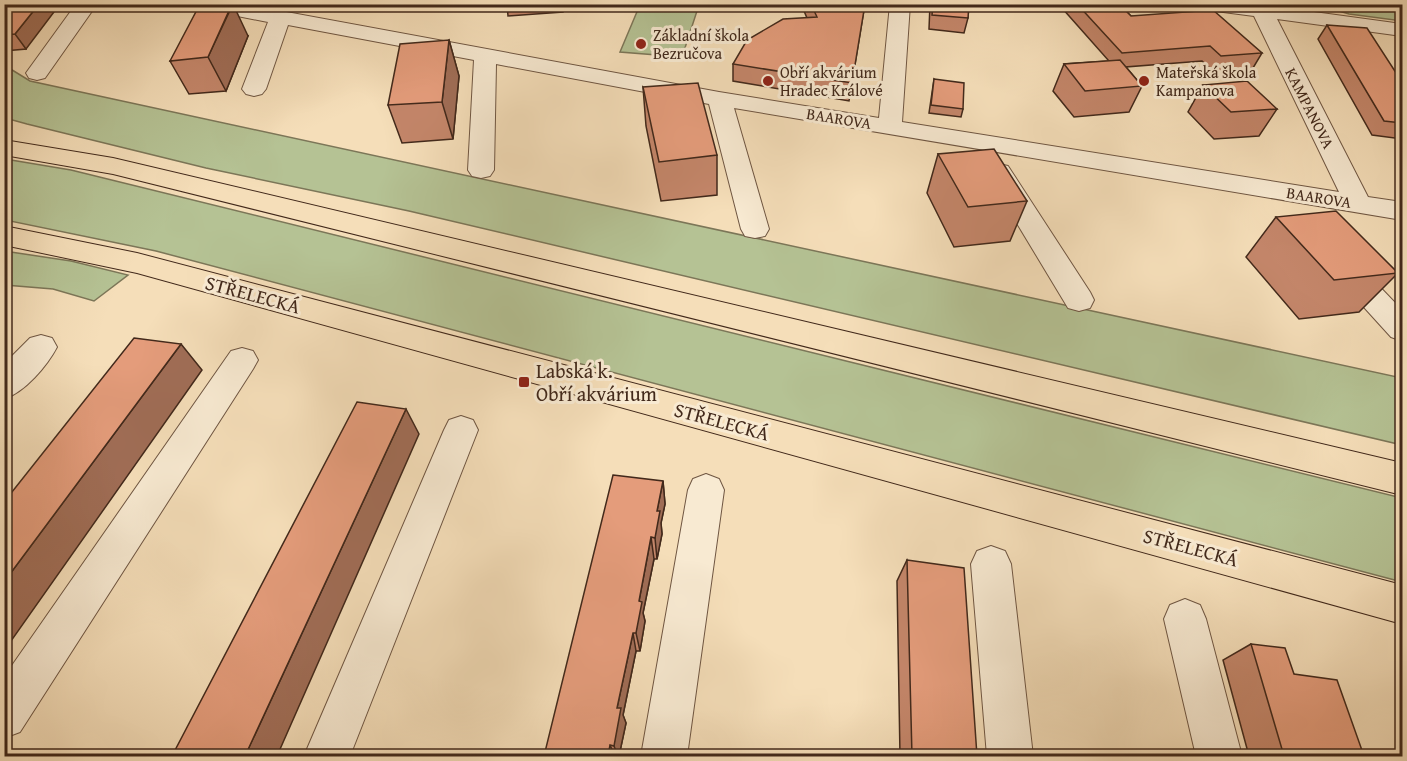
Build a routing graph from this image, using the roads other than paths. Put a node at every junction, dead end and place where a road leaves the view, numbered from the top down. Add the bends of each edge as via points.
1 (87, 4) edge
2 (207, 4) edge
3 (900, 4) edge
4 (1208, 4) edge
5 (1262, 11) junction
6 (280, 18) junction
7 (1402, 30) edge
8 (486, 57) junction
9 (37, 73) dead end
10 (254, 89) dead end
11 (719, 99) junction
12 (890, 126) junction
13 (4, 133) edge
14 (979, 141) junction
15 (4, 147) edge
16 (113, 166) junction
17 (481, 170) dead end
18 (1270, 189) junction
19 (1358, 204) junction
20 (1402, 211) edge
21 (1301, 222) edge
22 (755, 229) dead end
23 (4, 235) edge
24 (1324, 246) edge
25 (1079, 300) dead end
26 (1402, 329) edge
27 (41, 346) dead end
28 (242, 360) dead end
29 (4, 386) edge
30 (460, 430) dead end
31 (1402, 479) edge
32 (706, 490) dead end
33 (991, 564) dead end
34 (1402, 605) edge
35 (1185, 619) dead end
36 (4, 716) edge
37 (327, 756) edge
38 (664, 756) edge
39 (1010, 756) edge
40 (1219, 756) edge

1 - 9 street
2 - 6 street, BAAROVA
3 - 12 street
4 - 5 street
5 - 7 street
5 - 19 street, KAMPANOVA
6 - 8 street, BAAROVA via 339,20
6 - 10 street
8 - 11 street, BAAROVA
8 - 17 street
11 - 12 street, BAAROVA
11 - 22 street
12 - 14 street, BAAROVA
13 - 16 main road
14 - 18 street, BAAROVA
14 - 25 street
15 - 16 main road
16 - 31 main road
18 - 19 street, BAAROVA
18 - 21 street
19 - 20 street, BAAROVA
23 - 34 main road, STŘELECKÁ via 137,263
24 - 26 street
27 - 29 street
28 - 36 street
30 - 37 street
32 - 38 street
33 - 39 street
35 - 40 street

